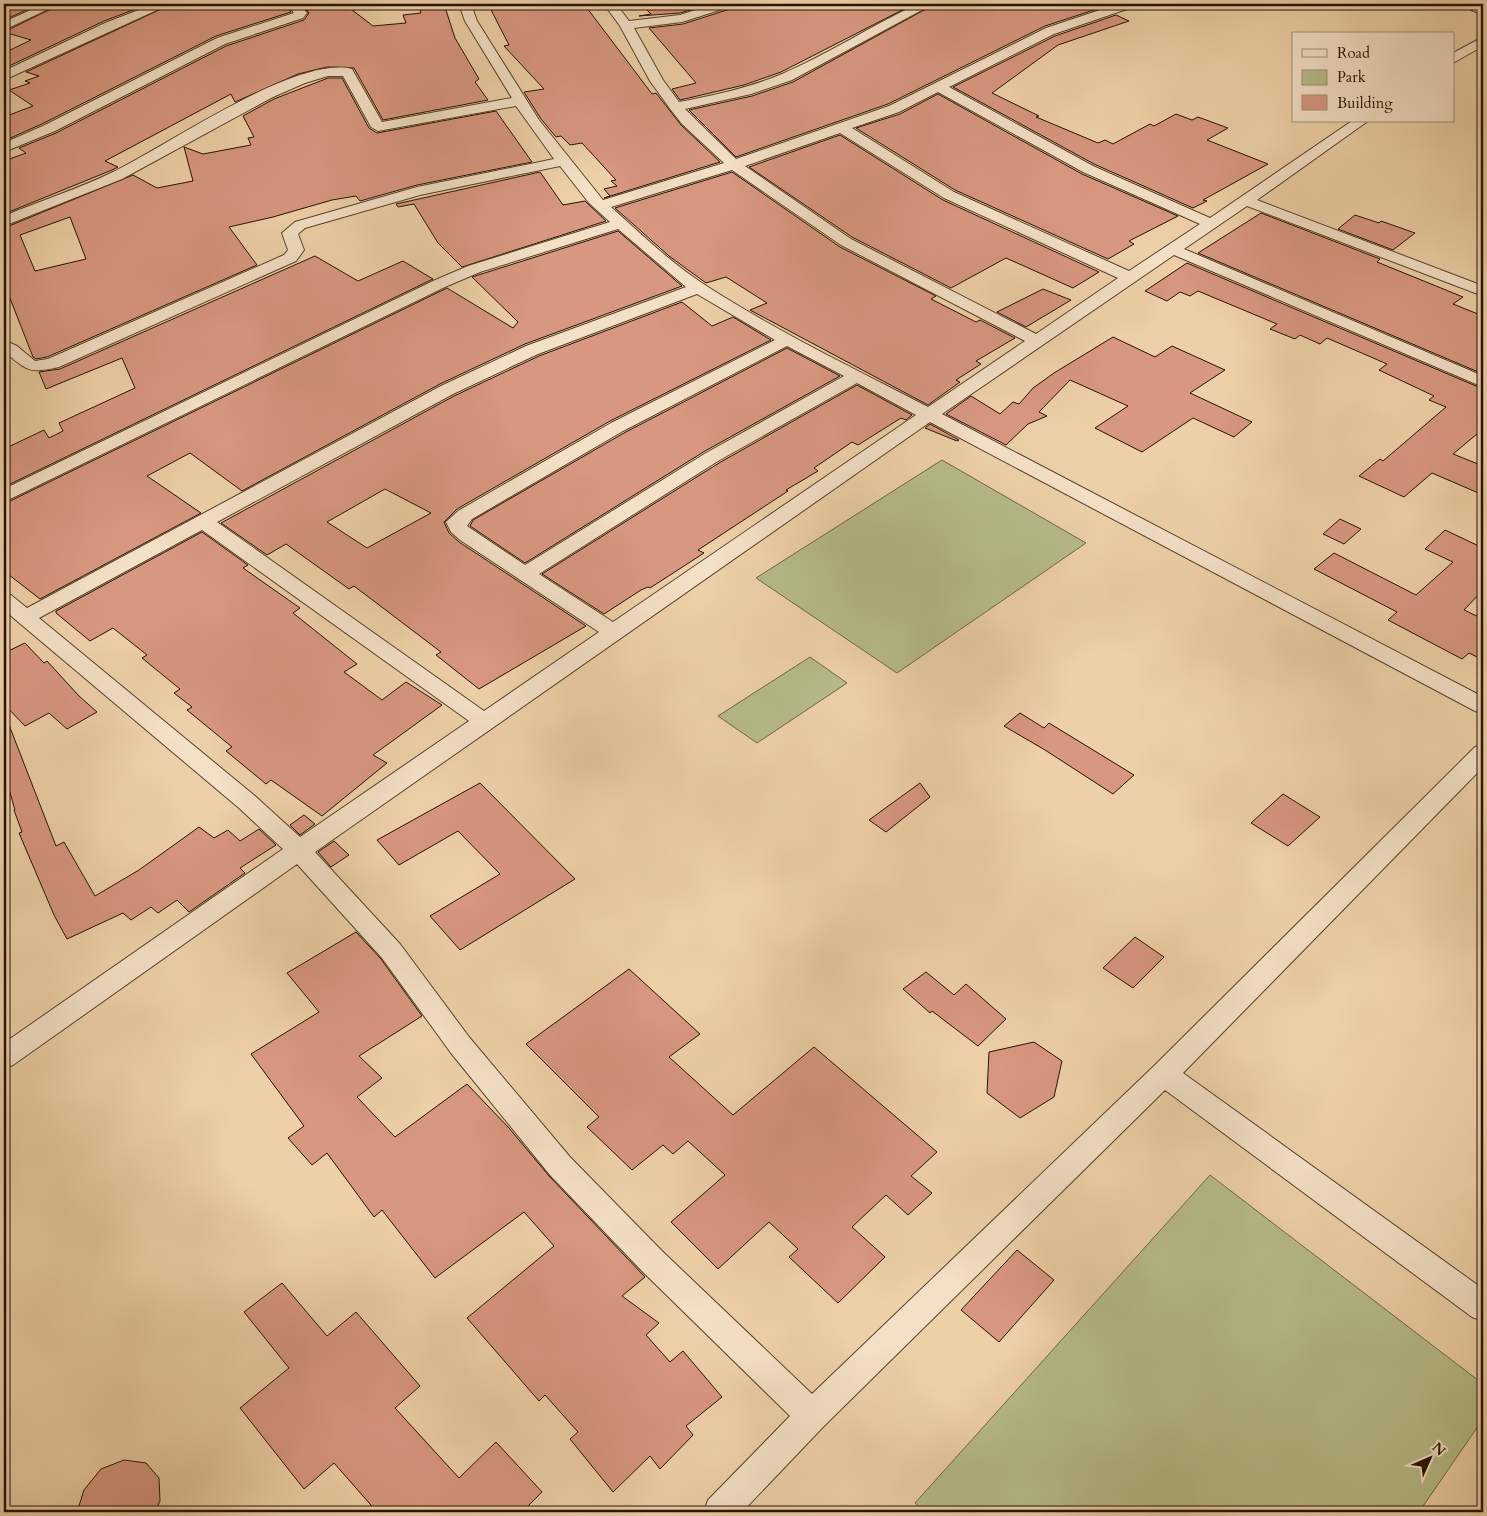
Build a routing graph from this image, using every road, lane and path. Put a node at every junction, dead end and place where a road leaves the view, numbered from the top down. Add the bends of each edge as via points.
1 (54, 4) edge
2 (164, 4) edge
3 (293, 4) edge
4 (465, 4) edge
5 (610, 4) edge
6 (725, 4) edge
7 (927, 4) edge
8 (1129, 4) edge
9 (1464, 4) edge
10 (1483, 11) edge
11 (626, 25) junction
12 (4, 26) edge
13 (1483, 41) edge
14 (1454, 58) edge
15 (4, 76) edge
16 (939, 87) junction
17 (520, 101) junction
18 (676, 107) junction
19 (1360, 122) edge
20 (842, 128) junction
21 (4, 148) edge
22 (563, 161) junction
23 (734, 165) junction
24 (1248, 201) junction
25 (600, 206) junction
26 (4, 221) edge
27 (620, 224) junction
28 (1211, 224) junction
29 (1172, 249) junction
30 (1130, 278) junction
31 (698, 288) junction
32 (1483, 291) edge
33 (787, 340) junction
34 (1037, 341) junction
35 (4, 345) edge
36 (857, 376) junction
37 (1483, 382) edge
38 (929, 415) junction
39 (4, 496) edge
40 (204, 522) junction
41 (525, 574) junction
42 (4, 600) edge
43 (26, 617) junction
44 (614, 632) junction
45 (1483, 706) edge
46 (485, 722) junction
47 (1483, 753) edge
48 (299, 850) junction
49 (4, 1057) edge
50 (1164, 1074) junction
51 (1483, 1307) edge
52 (812, 1416) junction
53 (720, 1512) edge

1 - 12 street
2 - 15 street via 109,26
3 - 21 street via 301,13 299,16 221,41
4 - 17 street via 471,21
5 - 11 street
6 - 11 street via 682,18
7 - 18 street via 786,78 739,94
8 - 16 street via 1050,31
9 - 10 street
11 - 18 street via 657,81
13 - 14 street
16 - 20 street via 894,109
16 - 28 street via 1088,169
17 - 22 street
17 - 26 street via 378,127 346,72 333,69 276,90 118,176
18 - 23 street
19 - 24 street
20 - 23 street
20 - 30 street via 949,195
22 - 25 street
22 - 35 street via 417,191 300,225 290,233 296,250 290,258 42,367 23,362
23 - 25 street
23 - 34 street via 846,242
24 - 28 street
24 - 32 street
25 - 27 street
27 - 31 street
27 - 39 street via 474,269 439,284
28 - 29 street
29 - 30 street
29 - 37 street
30 - 34 street
31 - 33 street
31 - 40 street via 532,350 447,390
33 - 36 street
33 - 41 street via 617,427 456,522 467,536
34 - 38 street
36 - 38 street
36 - 41 street via 712,457
38 - 44 street
38 - 45 street
40 - 43 street
40 - 46 street
41 - 44 street
42 - 43 street
43 - 48 street via 248,802
44 - 46 street
46 - 48 street
47 - 50 street
48 - 49 street
48 - 52 street via 391,951 460,1045 560,1166 652,1261
50 - 51 street
50 - 52 street
52 - 53 street

